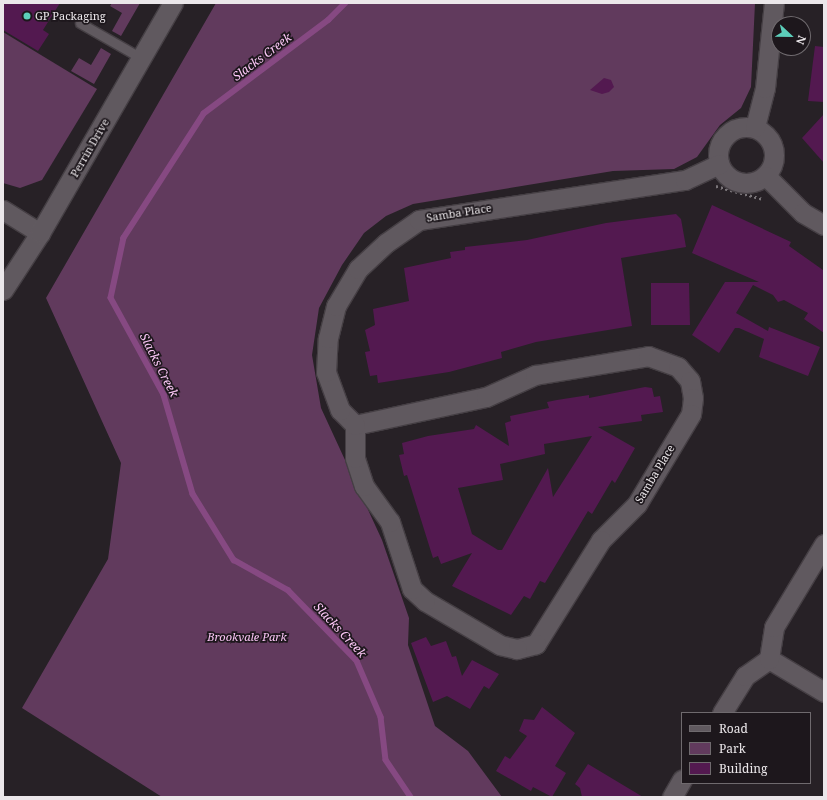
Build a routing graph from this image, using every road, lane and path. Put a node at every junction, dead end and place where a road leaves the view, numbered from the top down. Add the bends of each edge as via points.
1 (173, 3) edge
2 (774, 3) edge
3 (80, 23) dead end
4 (141, 58) junction
5 (755, 127) junction
6 (719, 164) junction
7 (766, 176) junction
8 (712, 186) dead end
9 (766, 201) dead end
10 (3, 210) edge
11 (824, 225) edge
12 (40, 233) junction
13 (3, 290) edge
14 (355, 425) junction
15 (824, 544) edge
16 (769, 659) junction
17 (824, 692) edge
18 (723, 712) edge
19 (681, 782) edge
20 (672, 797) edge

1 - 4 street, Perrin Drive
2 - 5 street via 765,88
3 - 4 lane
4 - 12 street, Perrin Drive
5 - 6 street via 738,127 723,138 719,146
5 - 7 street via 771,139 774,148 775,158
6 - 7 street via 727,176 740,183 749,184
6 - 14 street, Samba Place via 685,180 418,220 386,243 358,269 336,306 328,338 326,372 340,410
7 - 11 street via 804,213
8 - 9 path
10 - 12 street
12 - 13 street, Perrin Drive
14 - 14 street, Samba Place via 355,458 364,486 390,522 412,589 425,601 500,645 517,649 536,644 601,540 637,504 690,414 693,398 690,381 678,367 648,356 535,375 486,397
15 - 16 street via 774,626
16 - 17 street
16 - 18 street via 745,676
19 - 20 street

